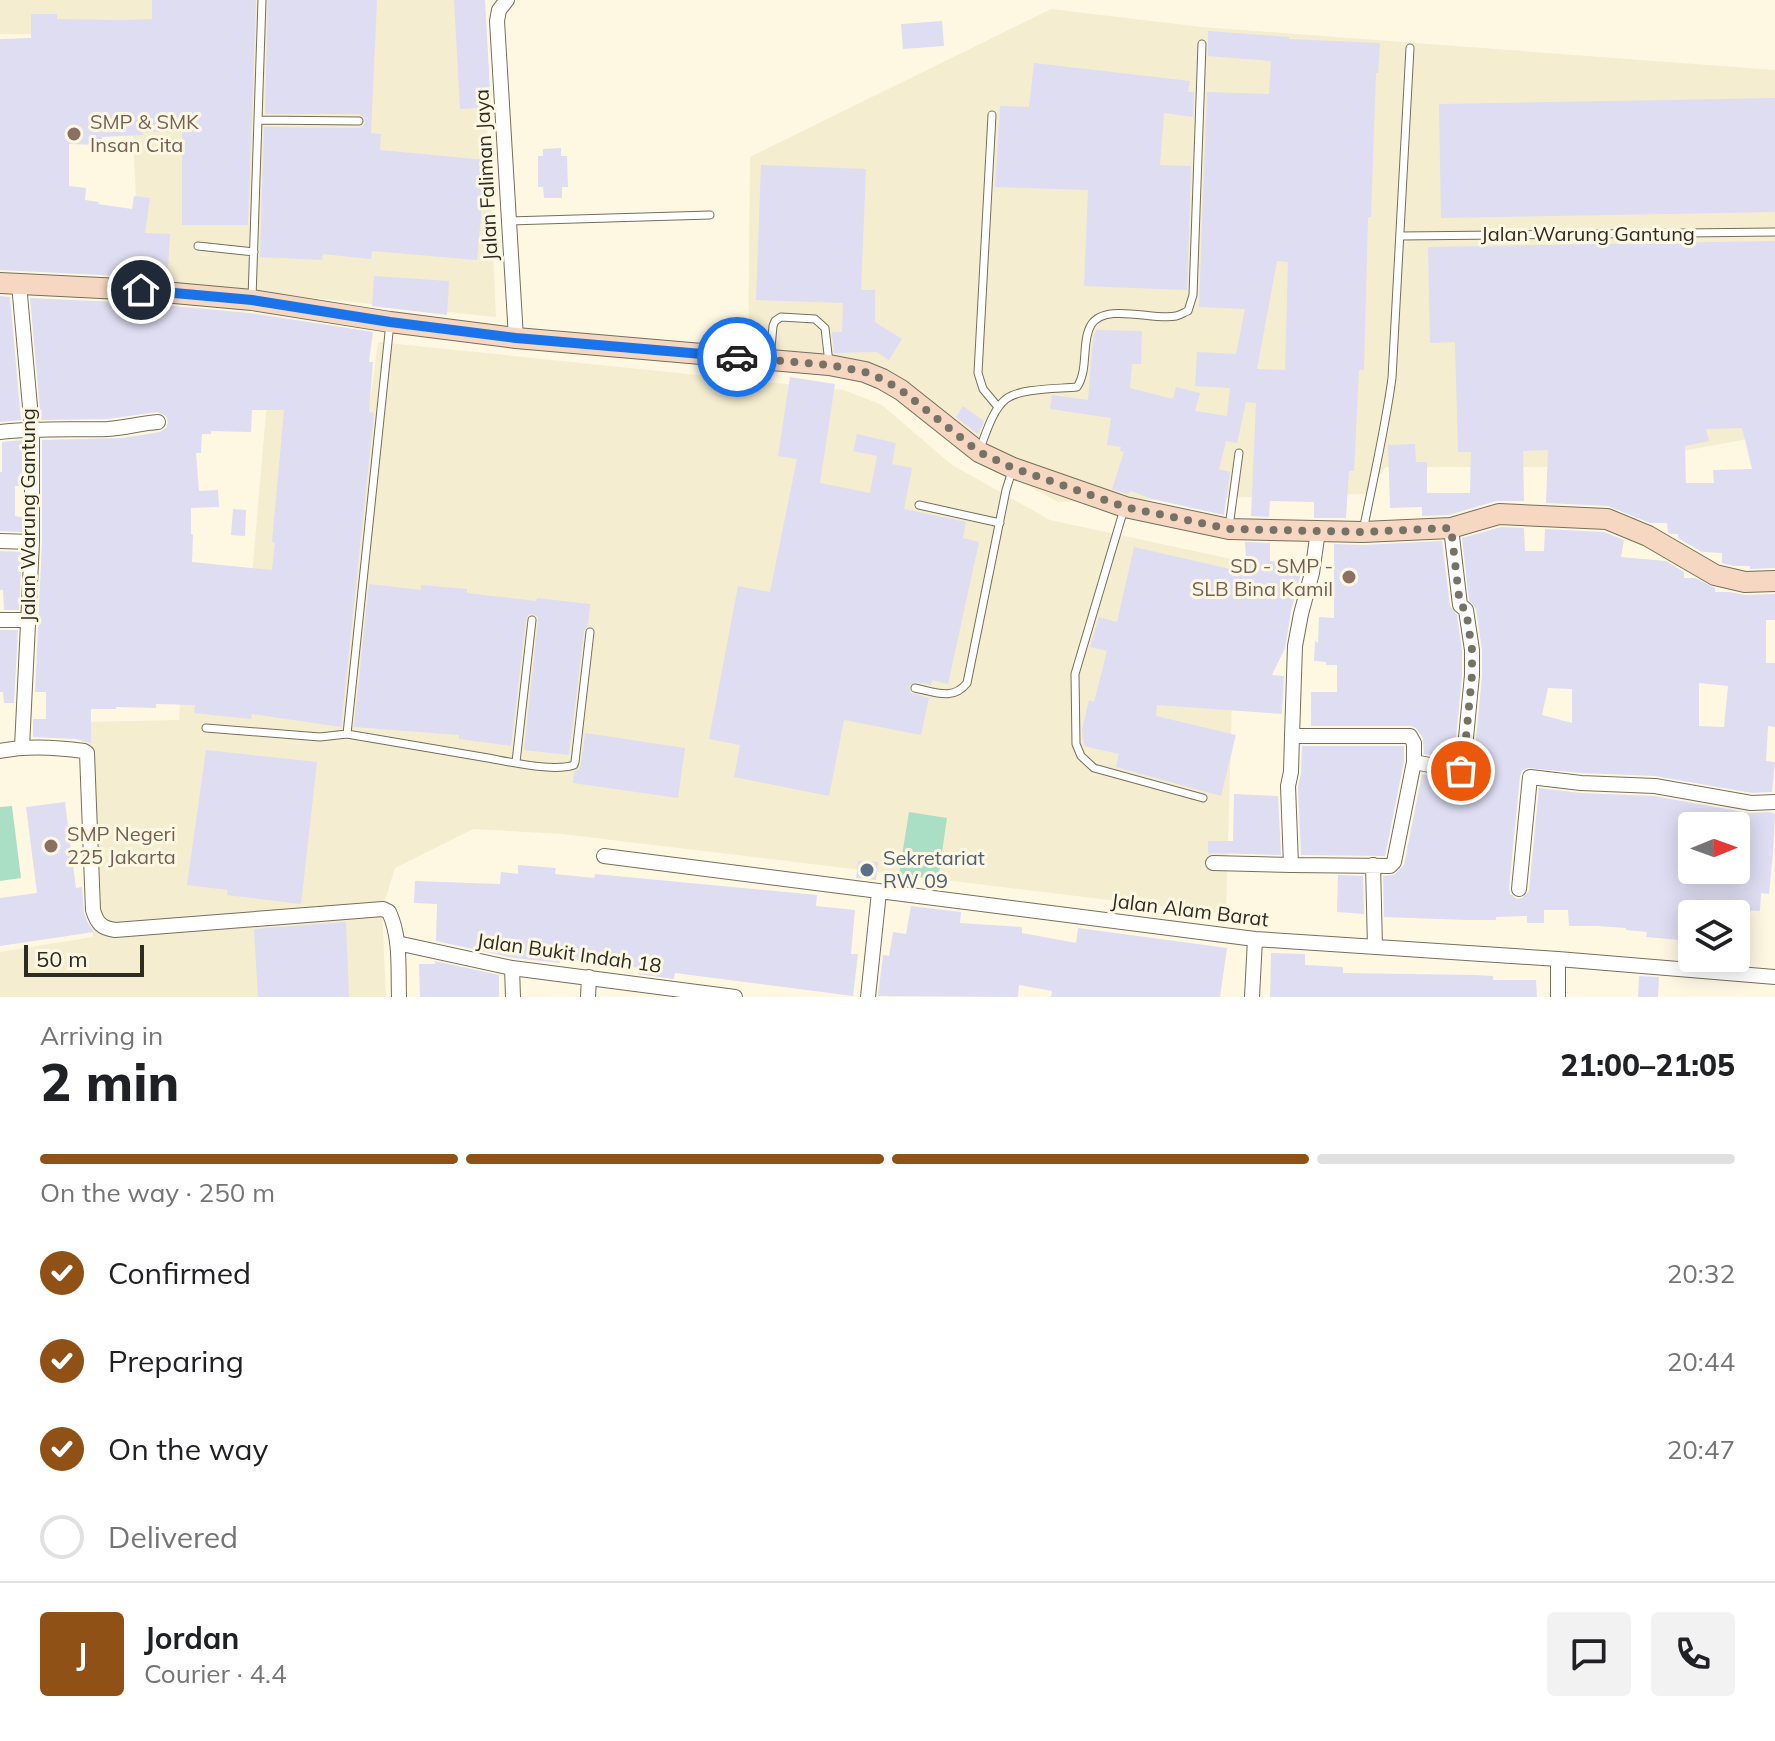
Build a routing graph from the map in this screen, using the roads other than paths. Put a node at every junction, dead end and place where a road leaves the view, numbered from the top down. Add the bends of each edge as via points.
1 (262, 0) edge
2 (503, 5) edge
3 (1202, 44) dead end
4 (1410, 48) dead end
5 (992, 115) dead end
6 (259, 120) junction
7 (359, 121) dead end
8 (710, 215) dead end
9 (509, 221) junction
10 (1775, 232) edge
11 (1400, 236) junction
12 (198, 246) dead end
13 (254, 252) junction
14 (10, 283) edge
15 (252, 300) junction
16 (390, 322) junction
17 (516, 338) junction
18 (769, 360) junction
19 (829, 365) junction
20 (998, 407) junction
21 (158, 422) dead end
22 (32, 429) junction
23 (0, 432) edge
24 (979, 452) junction
25 (1239, 453) dead end
26 (1013, 468) junction
27 (919, 505) dead end
28 (1125, 507) junction
29 (1000, 523) junction
30 (1451, 528) junction
31 (1229, 529) junction
32 (1318, 531) junction
33 (1363, 532) junction
34 (0, 541) edge
35 (32, 542) junction
36 (1775, 581) edge
37 (0, 620) edge
38 (28, 620) junction
39 (532, 620) dead end
40 (590, 632) dead end
41 (915, 688) dead end
42 (206, 728) dead end
43 (347, 734) junction
44 (1292, 736) junction
45 (22, 747) junction
46 (0, 751) edge
47 (516, 762) junction
48 (1414, 762) junction
49 (1203, 798) dead end
50 (1775, 802) edge
51 (604, 856) dead end
52 (1213, 863) dead end
53 (1291, 865) junction
54 (1373, 865) junction
55 (1519, 889) dead end
56 (879, 892) junction
57 (1255, 939) junction
58 (397, 943) junction
59 (1375, 947) junction
60 (1558, 959) junction
61 (512, 968) junction
62 (589, 977) junction
63 (1775, 977) edge
64 (681, 993) edge
65 (399, 997) edge
66 (513, 997) edge
67 (588, 997) edge
68 (735, 997) edge
69 (868, 997) edge
70 (1252, 997) edge
71 (1558, 997) edge

1 - 6 lane
2 - 9 street, Jalan Faliman Jaya via 497,21
3 - 20 lane via 1193,295 1188,311 1176,316 1098,317 1089,328 1077,387 1008,397
4 - 11 lane
5 - 20 lane via 978,373
6 - 7 lane
6 - 13 lane
8 - 9 lane
9 - 17 street, Jalan Faliman Jaya
10 - 11 lane, Jalan Warung Gantung
11 - 33 lane via 1392,378
12 - 13 lane
13 - 15 lane
14 - 15 street, Jalan Warung Gantung
14 - 22 street, Jalan Warung Gantung
15 - 16 street, Jalan Warung Gantung
16 - 17 street, Jalan Warung Gantung
16 - 43 lane
17 - 18 street, Jalan Warung Gantung
18 - 19 street, Jalan Warung Gantung
18 - 19 lane via 775,321 815,319 825,328
19 - 24 street, Jalan Warung Gantung via 865,372 901,390
20 - 24 lane
21 - 22 street via 109,429
22 - 23 street
22 - 35 street, Jalan Warung Gantung
24 - 26 street, Jalan Warung Gantung
25 - 31 lane
26 - 28 street, Jalan Warung Gantung
26 - 29 lane
27 - 29 lane
28 - 31 street, Jalan Warung Gantung
28 - 49 lane via 1075,674 1076,744 1094,768
29 - 41 lane via 967,683 951,695
30 - 33 street, Jalan Warung Gantung
30 - 36 street, Jalan Warung Gantung via 1499,514 1607,519 1715,575
30 - 48 street via 1460,605 1466,610 1472,650 1463,769
31 - 32 street, Jalan Warung Gantung
32 - 33 street, Jalan Warung Gantung
32 - 44 street via 1295,646
34 - 35 street
35 - 38 street, Jalan Warung Gantung
37 - 38 street
38 - 45 street, Jalan Warung Gantung
39 - 47 lane
40 - 47 lane via 574,765
42 - 43 lane via 320,737
43 - 47 lane
44 - 48 street via 1410,736
44 - 53 street
45 - 46 street
45 - 58 street via 87,753 93,910 105,929 383,909 393,921
48 - 54 street via 1394,862
50 - 55 street via 1530,777
51 - 56 street, Jalan Alam Barat
52 - 53 street
53 - 54 street
54 - 59 street
56 - 57 street, Jalan Alam Barat
56 - 69 street
57 - 59 street, Jalan Alam Barat
57 - 70 street
58 - 61 street, Jalan Bukit Indah 18
58 - 65 street
59 - 60 street, Jalan Alam Barat
60 - 63 street, Jalan Alam Barat
60 - 71 street
61 - 62 street, Jalan Bukit Indah 18
61 - 66 street
62 - 64 street, Jalan Bukit Indah 18
62 - 67 street
64 - 68 street, Jalan Bukit Indah 18

